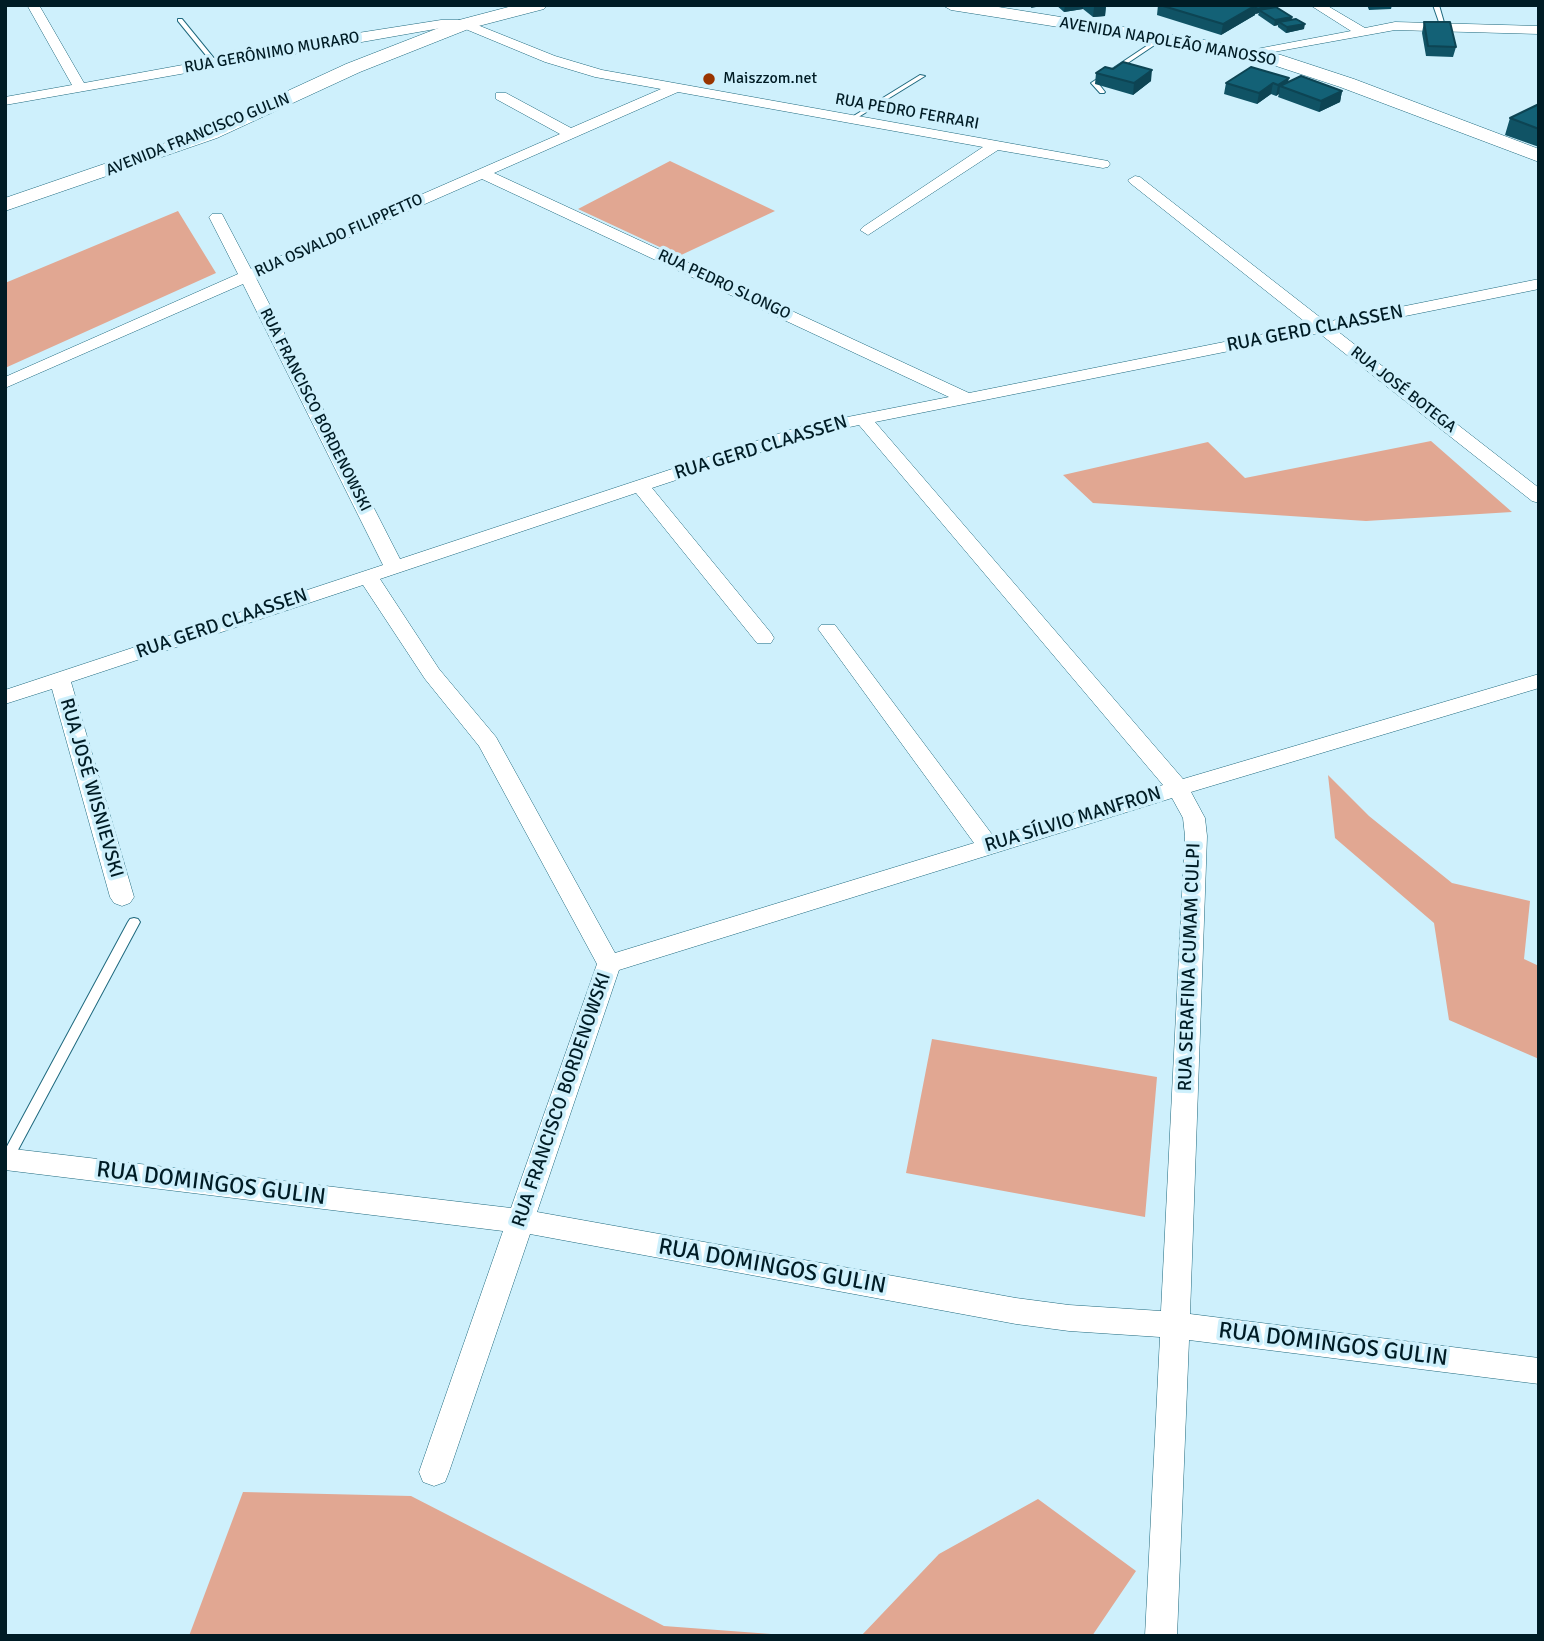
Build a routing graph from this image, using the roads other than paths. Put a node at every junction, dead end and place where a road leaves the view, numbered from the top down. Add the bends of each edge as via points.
1 (33, 5) edge
2 (538, 5) edge
3 (951, 5) edge
4 (1316, 5) edge
5 (1436, 5) edge
6 (180, 20) dead end
7 (465, 24) junction
8 (1443, 25) junction
9 (1539, 30) edge
10 (389, 32) junction
11 (1362, 32) junction
12 (1162, 38) junction
13 (403, 48) junction
14 (1251, 54) junction
15 (215, 63) junction
16 (922, 76) dead end
17 (80, 87) junction
18 (673, 89) junction
19 (1102, 92) dead end
20 (501, 96) dead end
21 (5, 101) edge
22 (850, 120) junction
23 (571, 134) junction
24 (995, 145) junction
25 (1539, 156) edge
26 (1103, 164) dead end
27 (482, 173) junction
28 (1135, 180) dead end
29 (5, 205) edge
30 (217, 217) dead end
31 (869, 230) dead end
32 (247, 276) junction
33 (1539, 285) edge
34 (1322, 327) junction
35 (5, 383) edge
36 (966, 398) junction
37 (862, 418) junction
38 (639, 485) junction
39 (1539, 497) edge
40 (394, 566) junction
41 (367, 575) junction
42 (828, 629) dead end
43 (764, 638) dead end
44 (60, 679) junction
45 (1539, 681) edge
46 (5, 697) edge
47 (1178, 788) junction
48 (989, 846) junction
49 (122, 897) dead end
50 (134, 922) dead end
51 (609, 964) junction
52 (6, 1159) edge
53 (520, 1221) junction
54 (1175, 1325) junction
55 (1539, 1371) edge
56 (435, 1472) dead end
57 (1161, 1636) edge

1 - 17 street
2 - 7 street, RUA GERÔNIMO MURARO
3 - 12 street, AVENIDA NAPOLEÃO MANOSSO
4 - 11 street
5 - 8 lane
6 - 15 lane
7 - 10 street, RUA GERÔNIMO MURARO
7 - 13 street, AVENIDA FRANCISCO GULIN
7 - 18 street, RUA PEDRO FERRARI via 576,68
8 - 9 street
8 - 11 street
10 - 13 street
10 - 15 street, RUA GERÔNIMO MURARO
11 - 14 street
12 - 14 street, AVENIDA NAPOLEÃO MANOSSO
12 - 19 lane via 1094,83
13 - 29 street, AVENIDA FRANCISCO GULIN via 220,130
14 - 25 street, AVENIDA NAPOLEÃO MANOSSO via 1321,74
15 - 17 street, RUA GERÔNIMO MURARO
16 - 22 lane
17 - 21 street, RUA GERÔNIMO MURARO
18 - 22 street, RUA PEDRO FERRARI
18 - 23 street, RUA OSVALDO FILIPPETTO
20 - 23 street
22 - 24 street, RUA PEDRO FERRARI
23 - 27 street, RUA OSVALDO FILIPPETTO
24 - 26 street, RUA PEDRO FERRARI
24 - 31 street
27 - 32 street, RUA OSVALDO FILIPPETTO
27 - 36 street, RUA PEDRO SLONGO
28 - 34 street, RUA JOSÉ BOTEGA
30 - 32 street, RUA FRANCISCO BORDENOWSKI
32 - 35 street, RUA OSVALDO FILIPPETTO
32 - 40 street, RUA FRANCISCO BORDENOWSKI
33 - 34 street, RUA GERD CLAASSEN
34 - 36 street, RUA GERD CLAASSEN
34 - 39 street, RUA JOSÉ BOTEGA
36 - 37 street, RUA GERD CLAASSEN
37 - 38 street, RUA GERD CLAASSEN via 785,437
37 - 47 street, RUA SERAFINA CUMAM CULPI
38 - 40 street, RUA GERD CLAASSEN
38 - 43 street
40 - 41 street, RUA GERD CLAASSEN
41 - 44 street, RUA GERD CLAASSEN
41 - 51 street, RUA FRANCISCO BORDENOWSKI via 432,674 488,741
42 - 48 street
44 - 46 street, RUA GERD CLAASSEN
44 - 49 street, RUA JOSÉ WISNIEVSKI
45 - 47 street, RUA SÍLVIO MANFRON
47 - 48 street, RUA SÍLVIO MANFRON
47 - 54 street, RUA SERAFINA CUMAM CULPI via 1194,818 1196,836
48 - 51 street, RUA SÍLVIO MANFRON
50 - 52 lane
51 - 53 street, RUA FRANCISCO BORDENOWSKI
52 - 53 street, RUA DOMINGOS GULIN
53 - 54 street, RUA DOMINGOS GULIN via 1016,1311
53 - 56 street, RUA FRANCISCO BORDENOWSKI
54 - 55 street, RUA DOMINGOS GULIN
54 - 57 street, RUA SERAFINA CUMAM CULPI

